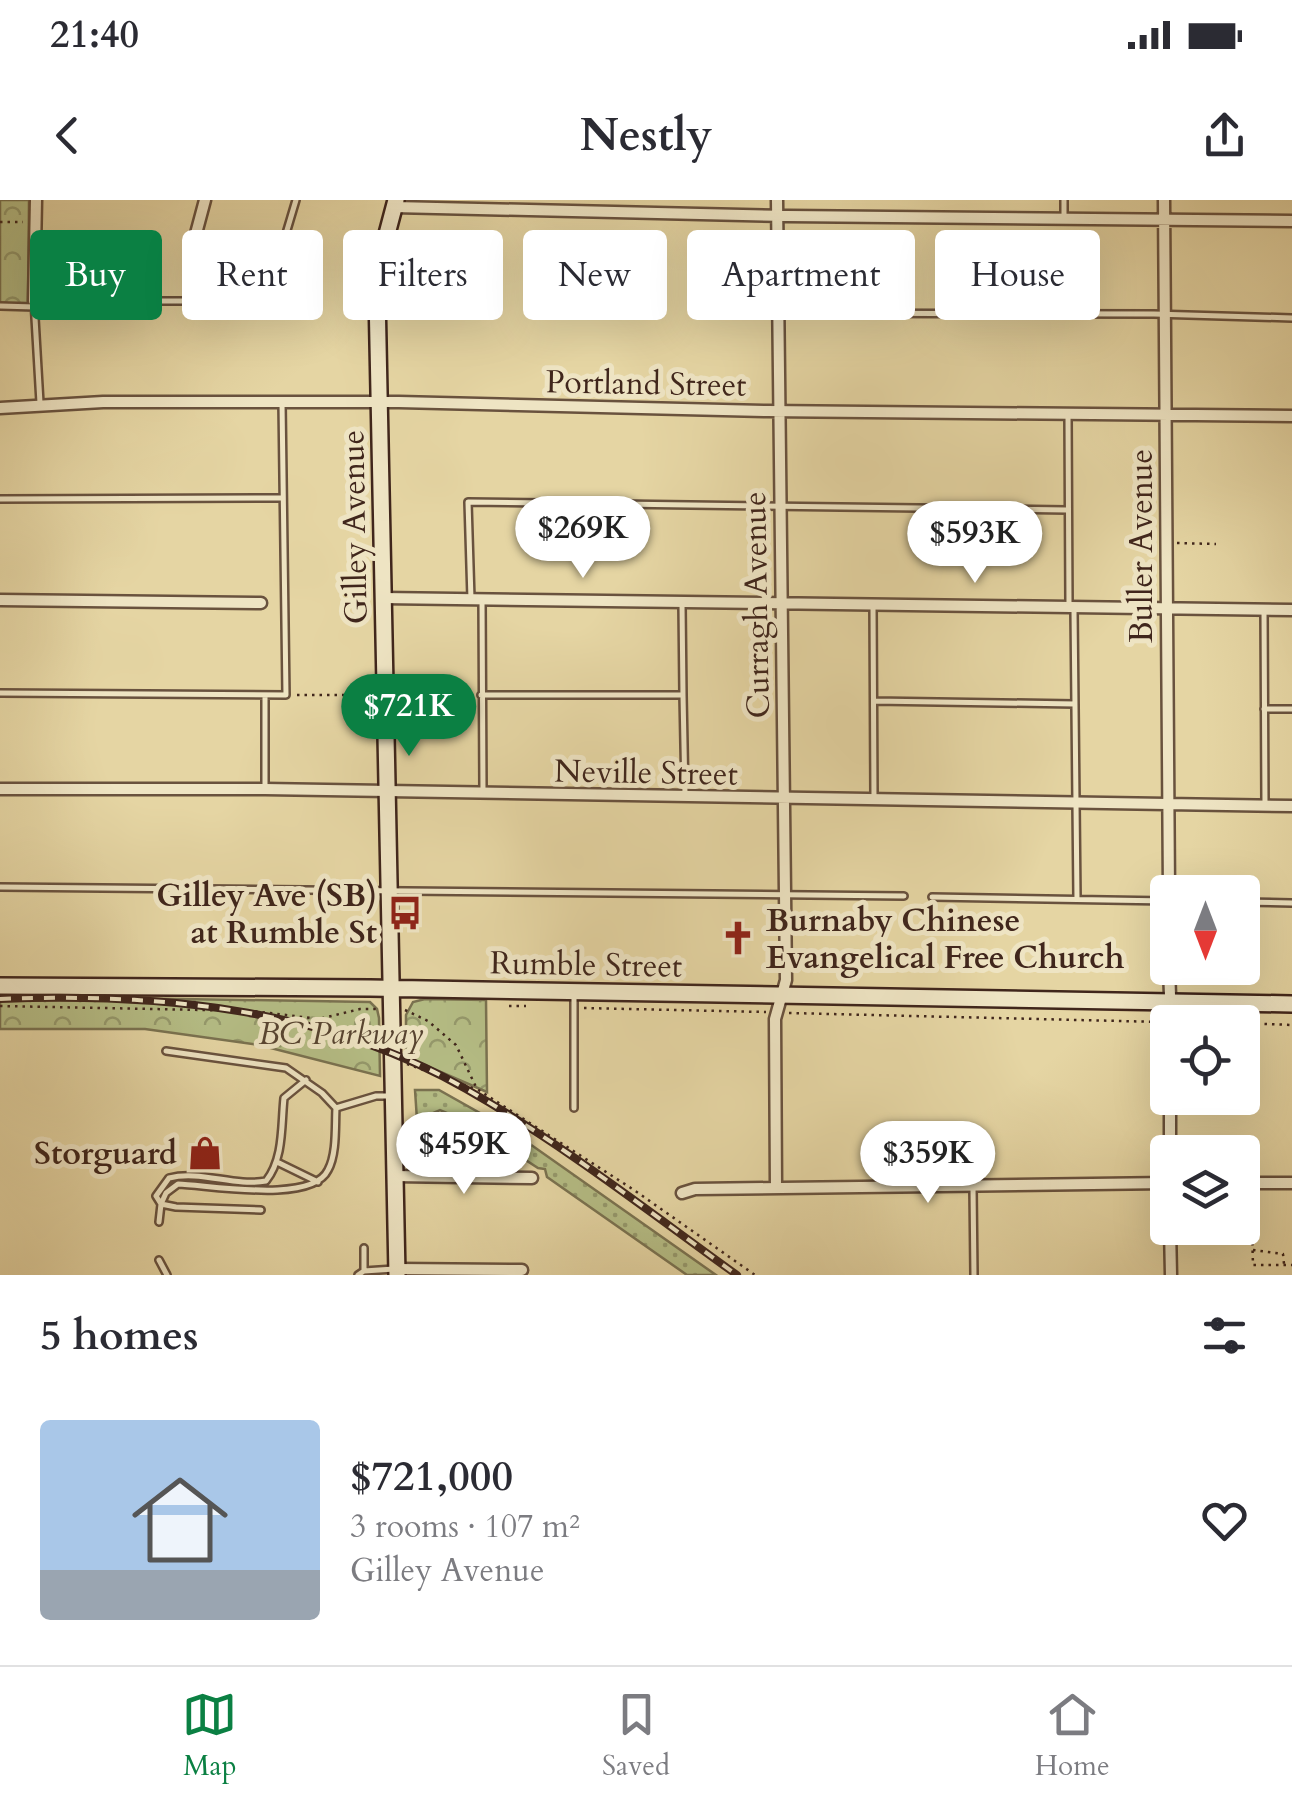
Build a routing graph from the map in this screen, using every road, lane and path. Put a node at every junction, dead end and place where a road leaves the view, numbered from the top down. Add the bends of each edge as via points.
1 (36, 200) edge
2 (205, 200) edge
3 (296, 200) edge
4 (777, 200) edge
5 (1064, 200) edge
6 (1164, 200) edge
7 (395, 203) edge
8 (777, 216) junction
9 (1064, 219) junction
10 (1164, 220) junction
11 (36, 221) junction
12 (1292, 221) edge
13 (0, 222) edge
14 (36, 230) edge
15 (197, 230) edge
16 (777, 230) edge
17 (162, 302) edge
18 (30, 304) edge
19 (0, 306) edge
20 (915, 313) edge
21 (1165, 314) junction
22 (1292, 318) edge
23 (35, 320) edge
24 (778, 320) edge
25 (379, 402) junction
26 (282, 403) junction
27 (40, 406) junction
28 (0, 408) edge
29 (779, 410) junction
30 (1068, 414) junction
31 (1166, 414) junction
32 (1292, 416) edge
33 (283, 498) junction
34 (0, 500) edge
35 (780, 507) junction
36 (1067, 510) junction
37 (1175, 543) dead end
38 (1216, 544) dead end
39 (384, 598) junction
40 (476, 599) junction
41 (0, 600) edge
42 (682, 602) junction
43 (260, 604) dead end
44 (782, 604) junction
45 (873, 605) junction
46 (1071, 607) junction
47 (1166, 608) junction
48 (1264, 610) junction
49 (1292, 610) edge
50 (0, 693) edge
51 (385, 694) junction
52 (265, 695) junction
53 (286, 695) junction
54 (481, 695) junction
55 (683, 695) junction
56 (874, 701) junction
57 (1075, 704) junction
58 (1264, 709) junction
59 (1292, 709) edge
60 (0, 789) edge
61 (264, 790) junction
62 (387, 792) junction
63 (483, 794) junction
64 (686, 797) junction
65 (783, 799) junction
66 (874, 800) junction
67 (1076, 802) junction
68 (1167, 803) junction
69 (1265, 805) junction
70 (1292, 806) edge
71 (1169, 875) edge
72 (0, 887) edge
73 (389, 889) junction
74 (784, 896) junction
75 (904, 896) dead end
76 (932, 896) dead end
77 (1077, 899) junction
78 (1150, 901) edge
79 (1260, 902) edge
80 (1292, 902) edge
81 (1170, 985) edge
82 (0, 986) edge
83 (391, 989) junction
84 (780, 995) junction
85 (574, 999) junction
86 (1170, 1002) junction
87 (1292, 1004) edge
88 (1169, 1005) edge
89 (0, 1006) edge
90 (414, 1006) dead end
91 (505, 1006) dead end
92 (533, 1006) dead end
93 (377, 1010) dead end
94 (768, 1012) dead end
95 (784, 1013) dead end
96 (1150, 1022) edge
97 (1260, 1023) edge
98 (1292, 1024) edge
99 (166, 1052) dead end
100 (390, 1058) junction
101 (306, 1080) junction
102 (476, 1089) junction
103 (394, 1096) junction
104 (336, 1108) junction
105 (574, 1108) dead end
106 (394, 1134) junction
107 (276, 1162) junction
108 (395, 1176) junction
109 (518, 1178) junction
110 (532, 1178) dead end
111 (318, 1182) junction
112 (1260, 1182) edge
113 (1292, 1182) edge
114 (1150, 1183) edge
115 (973, 1186) junction
116 (776, 1188) junction
117 (682, 1194) dead end
118 (160, 1204) junction
119 (261, 1210) dead end
120 (158, 1222) dead end
121 (1170, 1245) edge
122 (1253, 1245) edge
123 (364, 1248) dead end
124 (1253, 1250) junction
125 (159, 1260) dead end
126 (1284, 1265) junction
127 (1292, 1265) edge
128 (522, 1270) dead end
129 (397, 1272) edge
130 (361, 1273) edge
131 (168, 1275) edge
132 (755, 1275) edge
133 (974, 1275) edge
134 (1171, 1275) edge

1 - 11 street
2 - 15 street
3 - 17 lane via 279,258 278,301
4 - 8 street, Curragh Avenue
5 - 9 lane
6 - 10 street, Buller Avenue
7 - 8 street
7 - 25 street, Gilley Avenue via 378,274
8 - 9 street
8 - 16 street, Curragh Avenue
9 - 10 street
10 - 12 street
10 - 21 street, Buller Avenue
11 - 13 path
11 - 14 street
18 - 19 lane
20 - 21 lane
21 - 22 lane
21 - 31 street, Buller Avenue
23 - 27 lane
24 - 29 street, Curragh Avenue
25 - 26 street, Portland Street
25 - 29 street, Portland Street
25 - 39 street, Gilley Avenue
26 - 27 street, Portland Street
26 - 33 lane
27 - 28 street, Portland Street
29 - 30 street, Portland Street
29 - 35 street, Curragh Avenue
30 - 31 street, Portland Street
30 - 36 lane
31 - 32 street, Portland Street
31 - 47 street, Buller Avenue
33 - 34 lane
33 - 53 lane
35 - 36 lane
35 - 40 lane via 468,502
35 - 44 street, Curragh Avenue
36 - 46 lane
37 - 38 path
39 - 40 street
39 - 51 street, Gilley Avenue
40 - 42 street
40 - 54 lane
41 - 43 street
42 - 44 street
42 - 55 lane
44 - 45 street
44 - 65 street, Curragh Avenue
45 - 46 street
45 - 56 lane
46 - 47 street
46 - 57 lane
47 - 48 street
47 - 68 street, Buller Avenue
48 - 49 street
48 - 58 lane
50 - 52 lane
51 - 53 path
51 - 62 street, Gilley Avenue
52 - 53 lane
52 - 61 lane
54 - 55 lane
54 - 63 lane
55 - 64 lane
56 - 57 lane
56 - 66 lane
57 - 67 lane
58 - 59 lane
58 - 69 lane
60 - 61 street, Neville Street
61 - 62 street, Neville Street
62 - 63 street, Neville Street
62 - 73 street, Gilley Avenue
63 - 64 street, Neville Street
64 - 65 street, Neville Street
65 - 66 street, Neville Street
65 - 74 street, Curragh Avenue
66 - 67 street, Neville Street
67 - 68 street, Neville Street
67 - 77 lane
68 - 69 street, Neville Street
68 - 71 street, Buller Avenue
69 - 70 street, Neville Street
72 - 73 lane
73 - 74 lane
73 - 83 street, Gilley Avenue
74 - 75 lane
74 - 84 street, Curragh Avenue via 786,980
76 - 77 lane
77 - 78 lane
79 - 80 lane
81 - 86 street
82 - 83 street, Rumble Street
83 - 85 street, Rumble Street
83 - 100 street, Gilley Avenue
84 - 85 street, Rumble Street
84 - 86 street, Rumble Street
84 - 116 street, Curragh Avenue
85 - 94 path
85 - 105 lane
86 - 87 street, Rumble Street
86 - 88 street
89 - 93 path via 254,1011 319,1019
90 - 102 path via 408,1010 456,1046
91 - 92 path
95 - 96 path
97 - 98 path
99 - 101 lane via 286,1068
100 - 102 path
100 - 103 street, Gilley Avenue
101 - 104 lane
101 - 107 lane via 284,1098
102 - 132 path
103 - 104 lane
103 - 106 street, Gilley Avenue
104 - 111 lane via 329,1170
106 - 108 street, Gilley Avenue
106 - 109 path via 476,1133 516,1158
107 - 111 lane
107 - 118 lane via 266,1181 253,1183 169,1178 156,1196
108 - 109 street
108 - 129 street, Gilley Avenue
109 - 110 street
111 - 118 lane via 281,1190 178,1184
112 - 113 street
114 - 115 street
115 - 116 street
115 - 133 lane
116 - 117 street
118 - 119 lane
118 - 120 lane
121 - 134 street
122 - 124 path
123 - 130 lane
124 - 126 path via 1279,1251
124 - 126 path via 1253,1265
125 - 131 lane
126 - 127 path
128 - 129 street
129 - 130 lane

